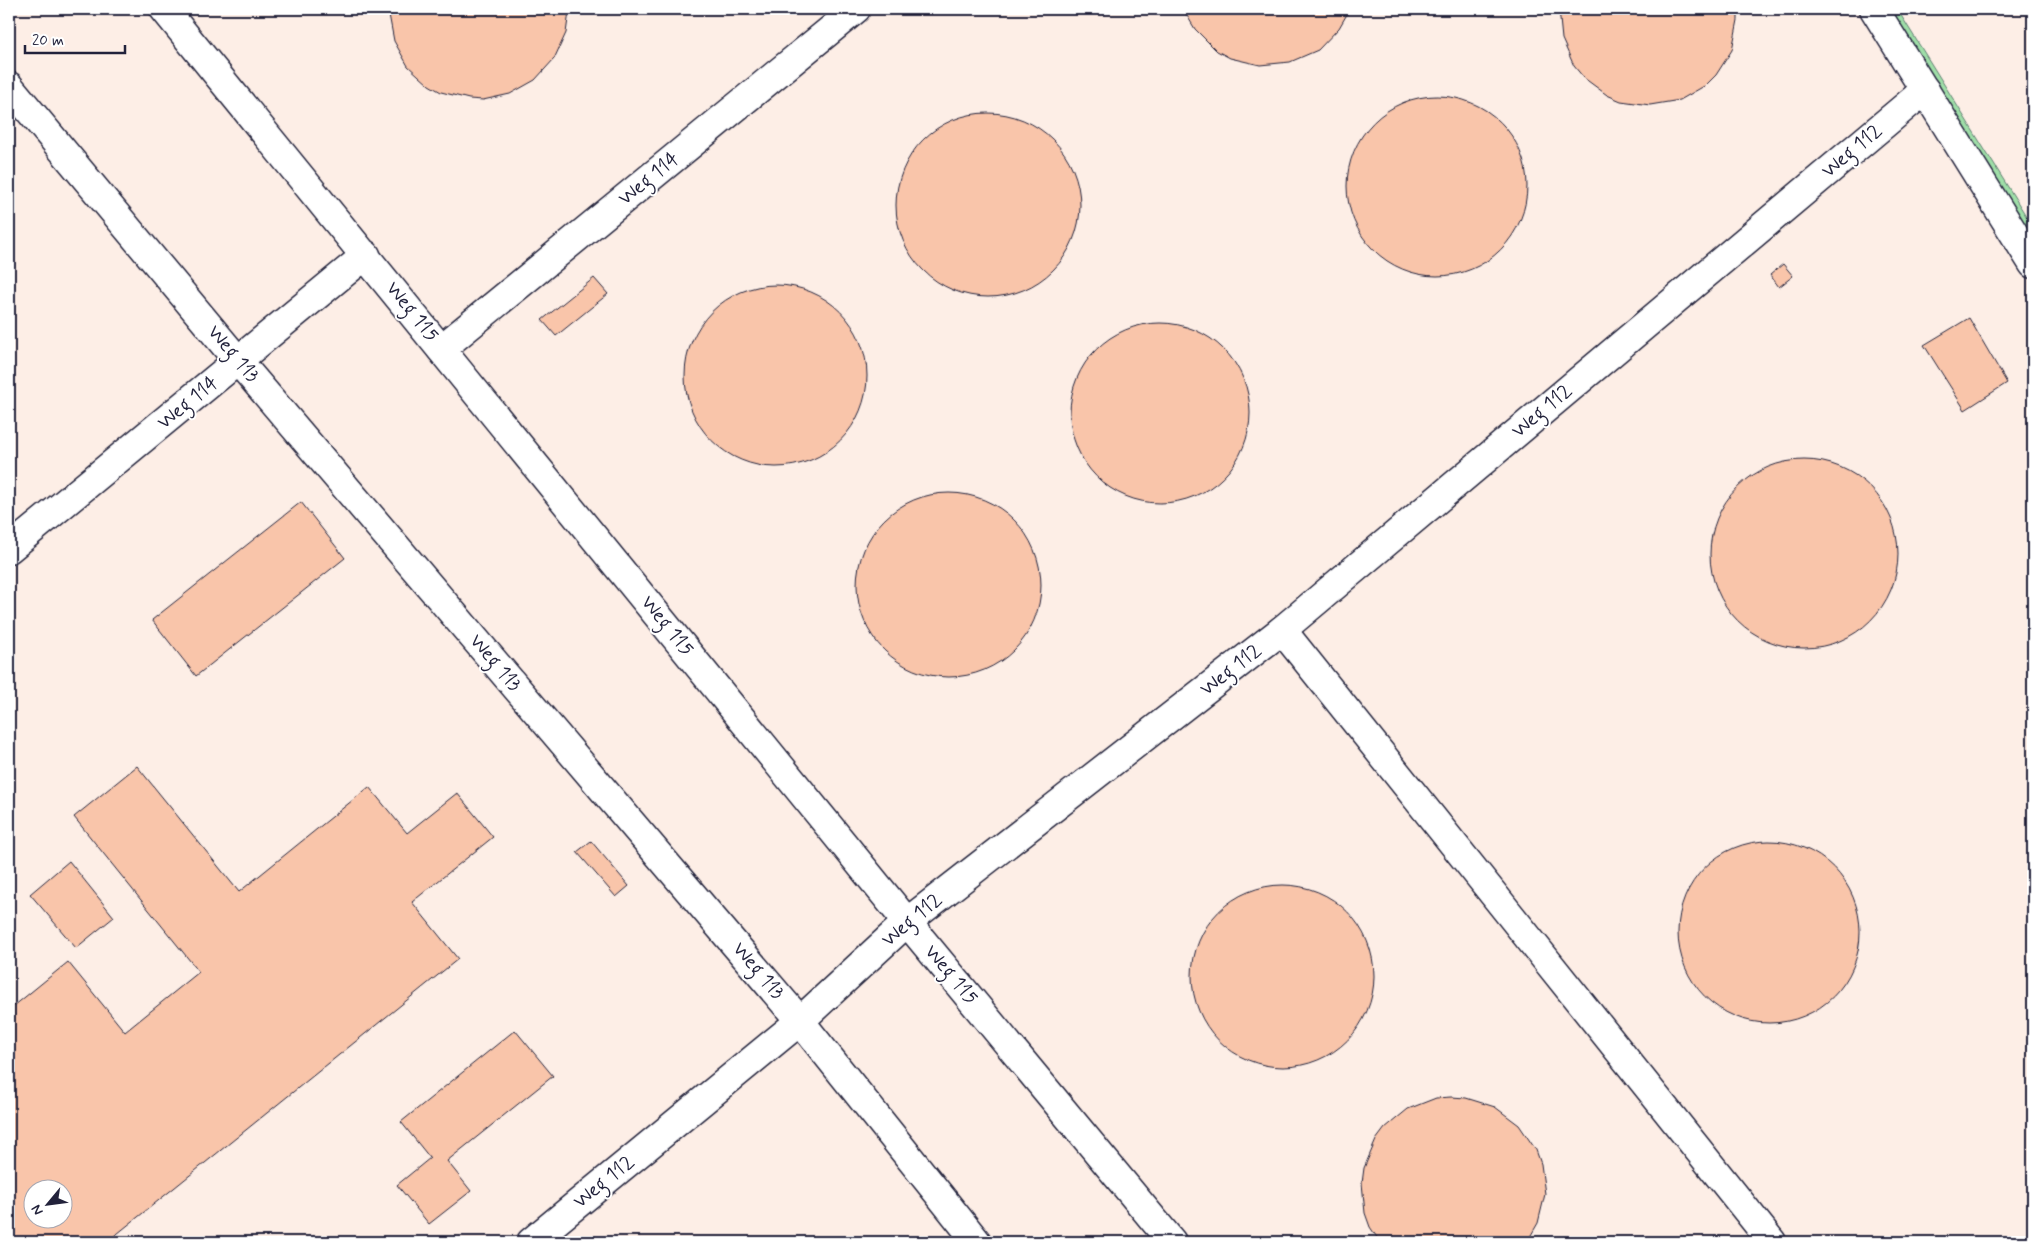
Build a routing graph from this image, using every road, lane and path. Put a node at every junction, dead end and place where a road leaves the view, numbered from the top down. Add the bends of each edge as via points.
1 (164, 9) edge
2 (856, 9) edge
3 (1874, 9) edge
4 (9, 86) edge
5 (1925, 90) junction
6 (366, 255) junction
7 (2033, 264) edge
8 (441, 349) junction
9 (239, 362) junction
10 (9, 549) edge
11 (1282, 630) junction
12 (907, 922) junction
13 (800, 1021) junction
14 (531, 1242) edge
15 (977, 1242) edge
16 (1172, 1242) edge
17 (1772, 1242) edge

1 - 6 lane, Weg 115
2 - 8 lane, Weg 114
3 - 5 lane
4 - 9 lane, Weg 113
5 - 7 lane
5 - 11 lane, Weg 112
6 - 8 lane, Weg 115
6 - 9 lane, Weg 114
8 - 12 lane, Weg 115
9 - 10 lane, Weg 114
9 - 13 lane, Weg 113
11 - 12 lane, Weg 112
11 - 17 lane
12 - 13 lane, Weg 112
12 - 16 lane, Weg 115
13 - 14 lane, Weg 112
13 - 15 lane, Weg 113

